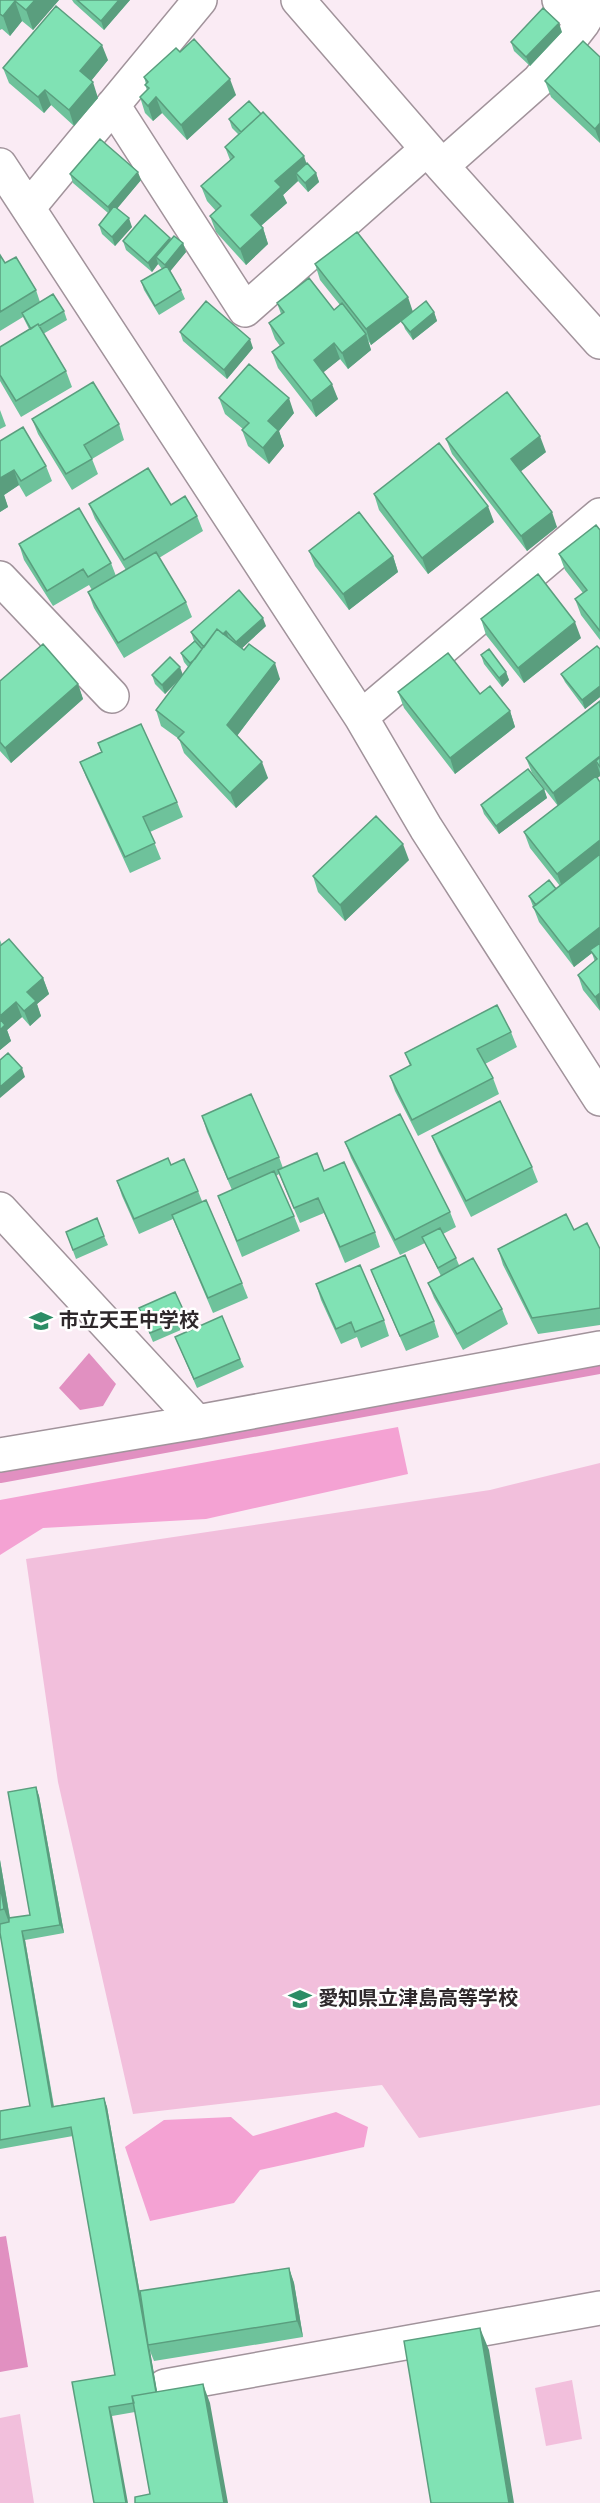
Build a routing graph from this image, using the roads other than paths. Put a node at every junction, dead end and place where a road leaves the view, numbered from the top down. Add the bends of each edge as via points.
1 (200, 0) edge
2 (298, 0) edge
3 (559, 0) edge
4 (589, 11) edge
5 (113, 105) junction
6 (435, 158) junction
7 (0, 165) edge
8 (29, 207) junction
9 (600, 342) edge
10 (600, 515) edge
11 (0, 578) edge
12 (112, 696) dead end
13 (361, 717) junction
14 (600, 1099) edge
15 (0, 1209) edge
16 (600, 1348) edge
17 (197, 1422) junction
18 (0, 1455) edge
19 (600, 2308) edge
20 (165, 2386) dead end

1 - 5 street
2 - 6 street
3 - 4 street
4 - 6 street via 539,80
5 - 6 street via 245,310
5 - 8 street
6 - 9 street
7 - 8 street
8 - 13 street
10 - 13 street
11 - 12 street
13 - 14 street via 426,828
15 - 17 street
16 - 17 street
17 - 18 street
19 - 20 street

